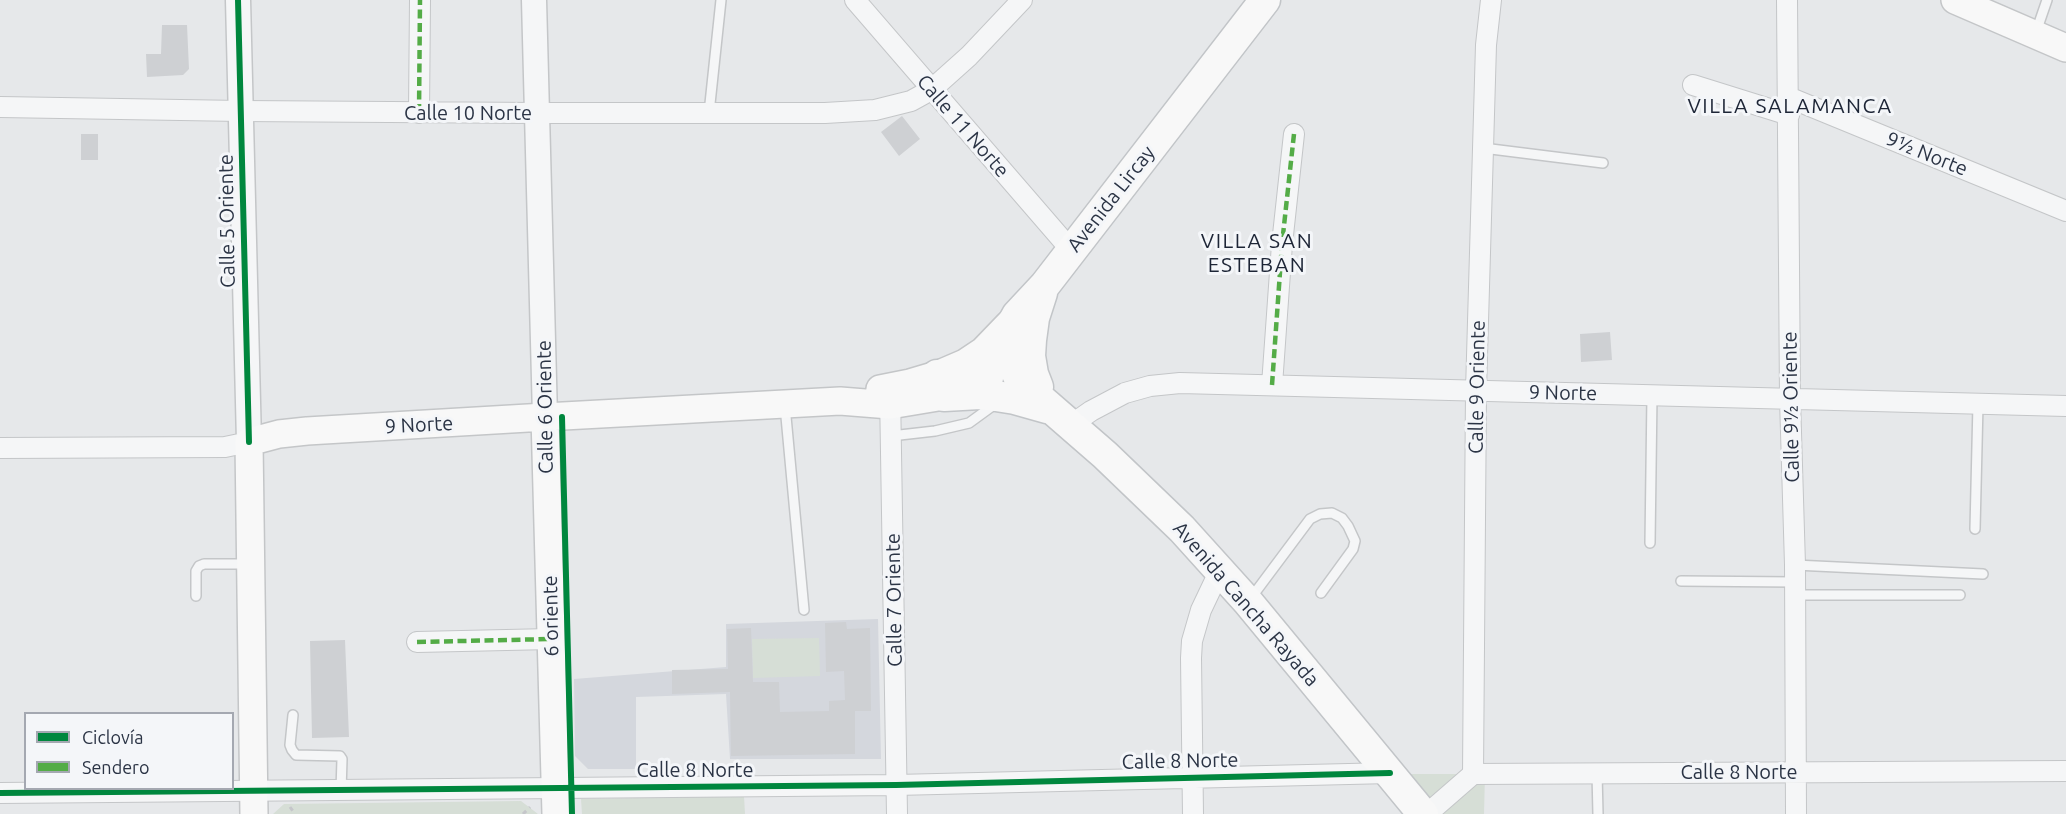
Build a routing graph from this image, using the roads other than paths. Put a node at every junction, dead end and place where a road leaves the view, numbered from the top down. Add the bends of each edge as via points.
1 (238, 0) edge
2 (420, 0) edge
3 (534, 0) edge
4 (721, 0) edge
5 (855, 0) edge
6 (1022, 0) edge
7 (1265, 0) edge
8 (1491, 0) edge
9 (1787, 0) edge
10 (1955, 0) edge
11 (2047, 0) edge
12 (2035, 34) junction
13 (2066, 48) edge
14 (1693, 85) dead end
15 (931, 90) junction
16 (1789, 106) junction
17 (0, 107) edge
18 (241, 111) junction
19 (419, 113) junction
20 (538, 113) junction
21 (709, 113) junction
22 (1294, 134) dead end
23 (1483, 148) junction
24 (1604, 163) dead end
25 (2066, 211) edge
26 (1071, 250) junction
27 (1045, 285) joint
28 (1026, 316) junction
29 (1010, 349) junction
30 (1272, 385) junction
31 (941, 386) junction
32 (990, 387) junction
33 (1476, 391) junction
34 (1652, 395) junction
35 (890, 396) junction
36 (1790, 399) junction
37 (785, 404) junction
38 (1978, 404) junction
39 (2066, 406) edge
40 (1051, 408) junction
41 (545, 417) junction
42 (891, 436) junction
43 (249, 442) junction
44 (0, 448) edge
45 (1975, 529) dead end
46 (1650, 543) dead end
47 (250, 564) junction
48 (1220, 570) junction
49 (1983, 574) dead end
50 (1681, 581) dead end
51 (1794, 581) junction
52 (1321, 593) dead end
53 (1960, 595) dead end
54 (196, 596) dead end
55 (1248, 602) junction
56 (804, 610) dead end
57 (551, 639) junction
58 (417, 642) dead end
59 (292, 715) dead end
60 (1796, 771) junction
61 (2066, 771) edge
62 (1390, 773) junction
63 (1598, 773) junction
64 (1473, 774) junction
65 (1193, 777) junction
66 (896, 785) junction
67 (555, 788) junction
68 (341, 791) junction
69 (0, 794) edge
70 (253, 803) edge
71 (556, 814) edge
72 (897, 814) edge
73 (1193, 814) edge
74 (1425, 814) edge
75 (1598, 814) edge
76 (1796, 814) edge

1 - 18 street, Calle 5 Oriente
2 - 19 street
3 - 20 street, Calle 6 Oriente
4 - 21 lane
5 - 15 street, Calle 11 Norte
6 - 15 street, Calle 10 Norte
7 - 26 main road, Avenida Lircay
8 - 23 street, Calle 9 Oriente
9 - 16 street, Calle 9½ Oriente
10 - 12 main road
11 - 12 lane
12 - 13 main road
14 - 16 street, 9½ Norte
15 - 21 street, Calle 10 Norte via 911,101 875,110
15 - 26 street, Calle 11 Norte
16 - 25 street, 9½ Norte
16 - 36 street, Calle 9½ Oriente
17 - 18 street, Calle 10 Norte
18 - 19 street, Calle 10 Norte
18 - 43 street, Calle 5 Oriente
19 - 20 street, Calle 10 Norte
20 - 21 street, Calle 10 Norte
20 - 41 street, Calle 6 Oriente
22 - 30 street
23 - 24 lane
23 - 33 street, Calle 9 Oriente
26 - 27 main road, Avenida Lircay
27 - 28 main road, Avenida Cancha Rayada
28 - 29 main road, Avenida Cancha Rayada via 1012,324
28 - 31 main road
28 - 40 main road, Avenida Cancha Rayada via 1033,374
29 - 32 main road
29 - 40 main road, Avenida Cancha Rayada via 1021,382
30 - 33 street, 9 Norte
30 - 40 street, 9 Norte via 1150,386 1113,399
31 - 32 main road via 980,394
31 - 35 main road, 9 Norte
32 - 40 main road via 1015,399
32 - 42 lane via 991,407 969,423
33 - 34 street, 9 Norte
33 - 64 street, Calle 9 Oriente
34 - 36 street, 9 Norte
34 - 46 lane
35 - 37 main road, 9 Norte
35 - 42 street, Calle 7 Oriente
36 - 38 street, 9 Norte
36 - 51 street, Calle 9½ Oriente
37 - 41 main road, 9 Norte
37 - 56 lane
38 - 39 street, 9 Norte
38 - 45 lane
40 - 48 main road, Avenida Cancha Rayada via 1143,490
41 - 43 main road, 9 Norte via 308,431
41 - 57 main road, Calle 6 Oriente
42 - 66 street, Calle 7 Oriente
43 - 44 street, 9 Norte via 225,447
43 - 47 main road, Calle 5 Oriente
47 - 54 lane via 199,566
47 - 70 main road, Calle 5 Oriente
48 - 55 main road, Avenida Cancha Rayada
48 - 65 street via 1201,610 1192,641
49 - 51 lane
50 - 51 lane
51 - 53 lane
51 - 60 street, Calle 9½ Oriente
52 - 55 lane via 1353,549 1348,526 1332,513 1310,519
55 - 62 main road, Avenida Cancha Rayada
57 - 58 street
57 - 67 main road, Calle 6 Oriente
59 - 68 lane via 292,750 296,755 340,756
60 - 61 street, Calle 8 Norte
60 - 63 street, Calle 8 Norte
60 - 76 street, Calle 9½ Oriente
62 - 65 street, Calle 8 Norte
62 - 74 main road, Avenida Cancha Rayada
63 - 64 street, Calle 8 Norte
63 - 75 lane
64 - 74 street
65 - 66 street, Calle 8 Norte
65 - 73 street
66 - 67 street, Calle 8 Norte
66 - 72 street, Calle 7 Oriente
67 - 68 street, Calle 8 Norte
67 - 71 main road, Calle 6 Oriente
68 - 70 street, Calle 8 Norte
69 - 70 street, Calle 8 Norte

